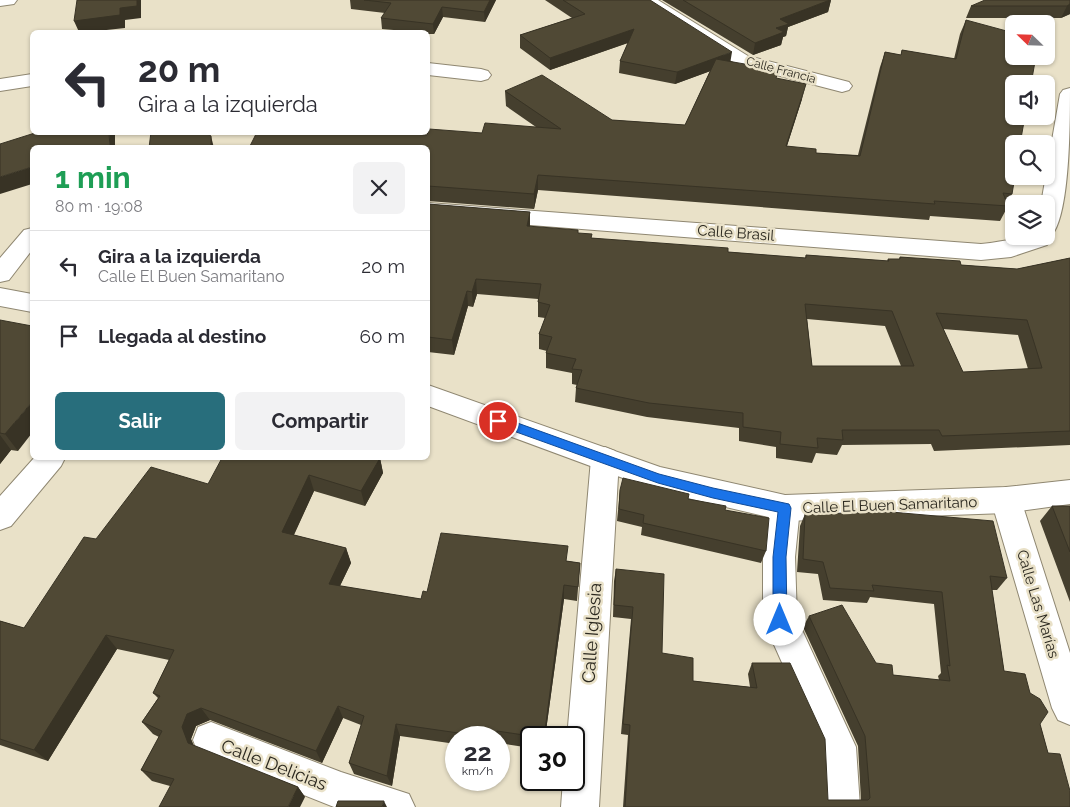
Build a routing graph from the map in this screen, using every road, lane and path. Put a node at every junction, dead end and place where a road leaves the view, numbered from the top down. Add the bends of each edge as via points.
1 (8, 0) edge
2 (646, 0) edge
3 (0, 1) edge
4 (430, 69) edge
5 (481, 75) dead end
6 (30, 80) edge
7 (0, 85) edge
8 (842, 86) dead end
9 (1070, 94) edge
10 (1066, 137) edge
11 (1055, 195) edge
12 (430, 210) edge
13 (30, 237) edge
14 (1023, 245) edge
15 (0, 274) edge
16 (0, 297) edge
17 (30, 303) edge
18 (430, 396) edge
19 (605, 459) junction
20 (49, 460) edge
21 (1070, 492) edge
22 (1006, 500) junction
23 (785, 508) junction
24 (0, 518) edge
25 (1070, 708) edge
26 (211, 740) dead end
27 (337, 799) edge
28 (396, 807) edge
29 (580, 807) edge
30 (841, 807) edge

1 - 3 street
2 - 8 street, Calle Francia via 741,60
4 - 5 street
6 - 7 street
9 - 10 street
10 - 11 street
12 - 14 street, Calle Brasil via 981,252
13 - 15 street
16 - 17 street
18 - 19 street, Calle El Buen Samaritano
19 - 23 street, Calle El Buen Samaritano via 677,484
19 - 29 street, Calle Iglesia
20 - 24 street
21 - 22 street, Calle El Buen Samaritano
22 - 23 street, Calle El Buen Samaritano
22 - 25 street, Calle Las Marías
23 - 30 street via 779,557 780,620 838,747
26 - 27 street, Calle Delicias
27 - 28 street, Calle Delicias

